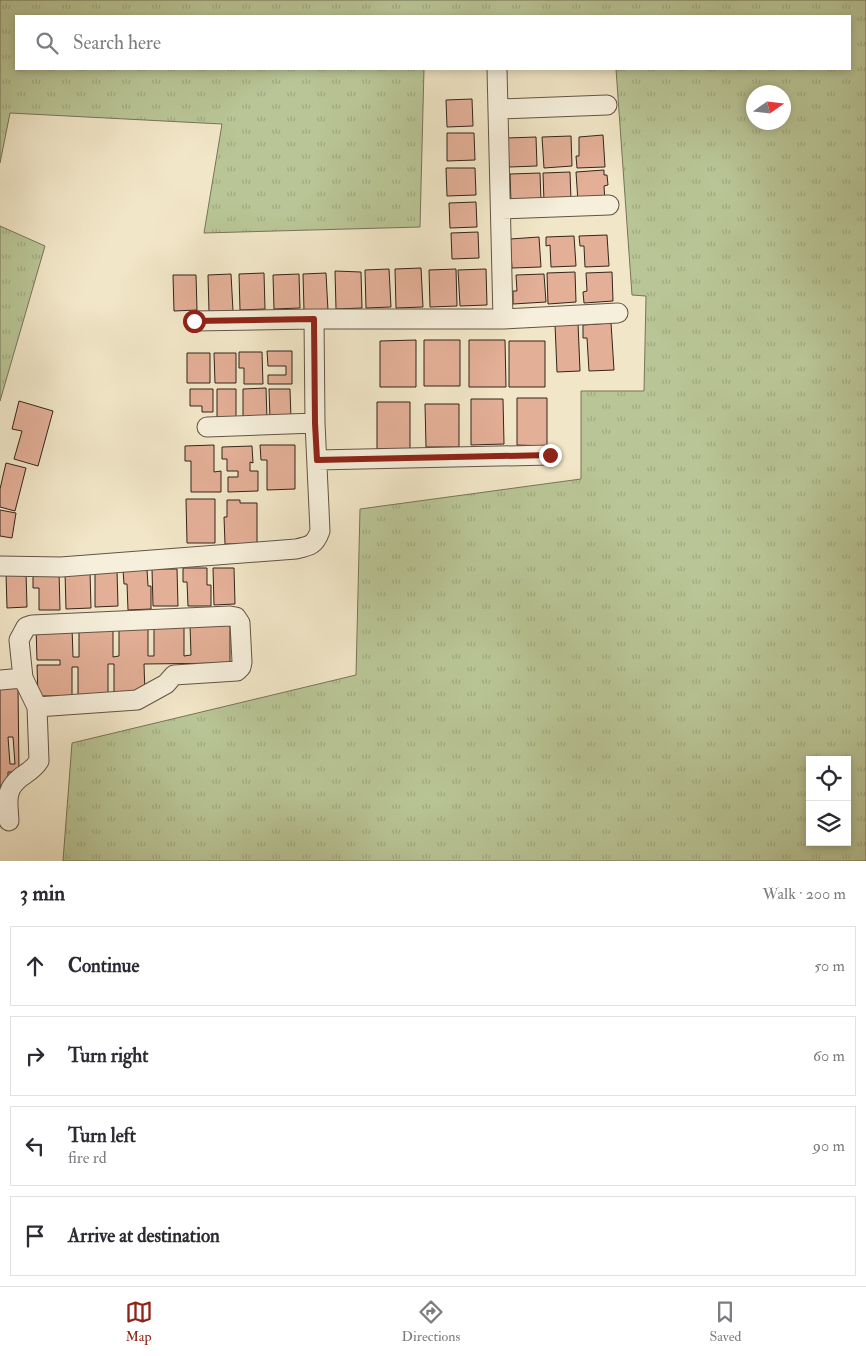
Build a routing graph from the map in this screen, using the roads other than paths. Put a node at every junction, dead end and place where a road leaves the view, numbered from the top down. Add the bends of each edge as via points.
1 (497, 70) edge
2 (607, 105) dead end
3 (498, 109) junction
4 (609, 205) dead end
5 (501, 209) junction
6 (618, 313) dead end
7 (314, 319) junction
8 (503, 319) junction
9 (194, 321) dead end
10 (315, 423) junction
11 (206, 427) dead end
12 (550, 455) dead end
13 (317, 460) junction
14 (0, 566) edge
15 (23, 678) junction
16 (0, 680) edge
17 (37, 708) junction
18 (9, 821) dead end

1 - 3 street
2 - 3 street
3 - 5 street
4 - 5 street
5 - 8 street
6 - 8 street
7 - 8 street
7 - 9 street
7 - 10 street
10 - 11 street
10 - 13 street
12 - 13 street
13 - 14 street via 320,531 316,541 308,546 61,567
15 - 16 street
15 - 17 street
15 - 17 street via 19,640 26,627 32,625 230,616 236,617 240,623 242,662 237,671 174,675 166,684 137,700
17 - 18 street via 39,761 8,792

